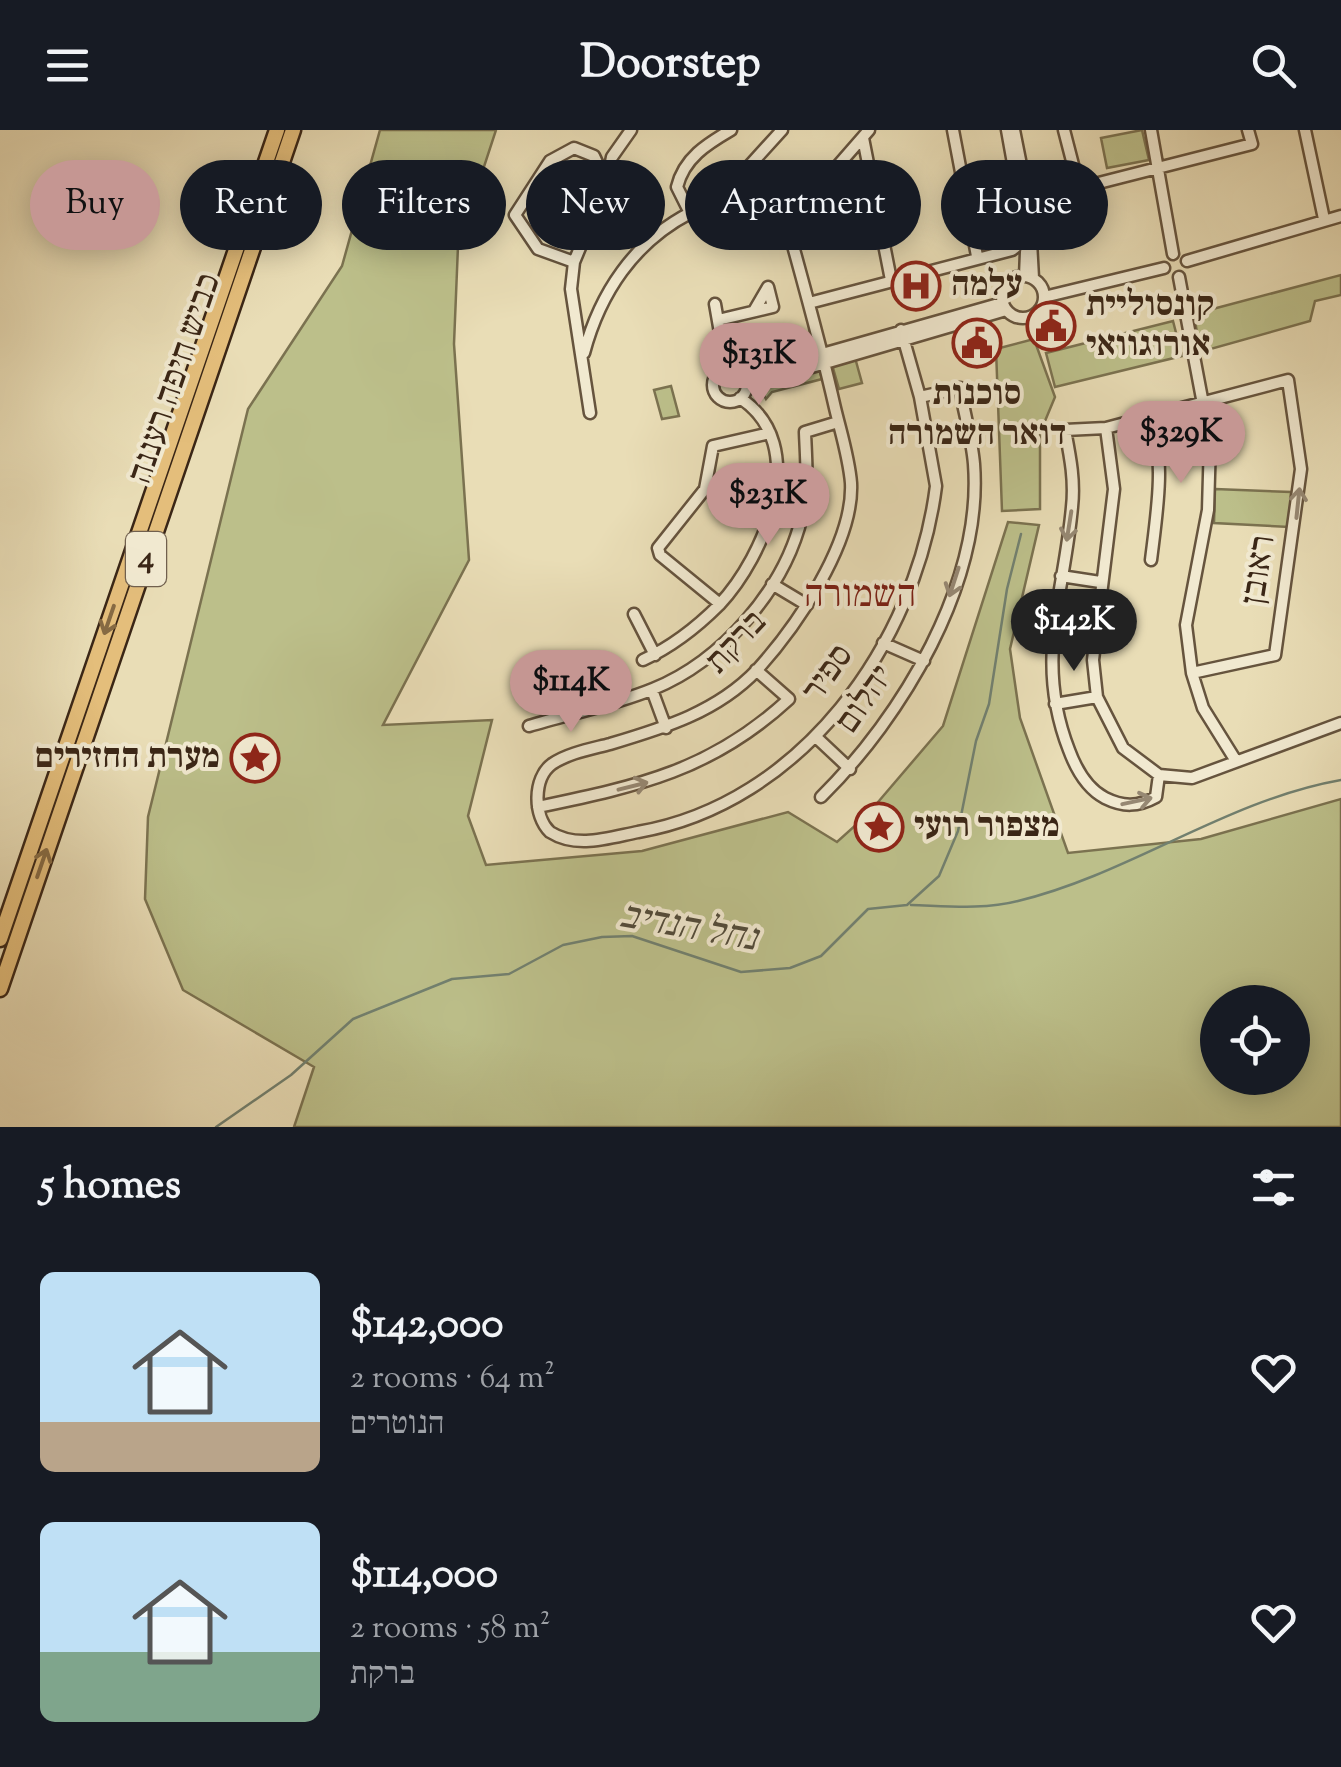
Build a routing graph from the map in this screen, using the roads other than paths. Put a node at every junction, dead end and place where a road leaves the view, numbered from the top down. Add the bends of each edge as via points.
1 (276, 130) edge
2 (293, 130) edge
3 (631, 130) edge
4 (731, 130) edge
5 (782, 130) edge
6 (954, 130) edge
7 (1010, 130) edge
8 (1064, 130) edge
9 (1151, 130) edge
10 (1248, 130) edge
11 (1304, 130) edge
12 (866, 134) edge
13 (552, 160) edge
14 (596, 160) edge
15 (612, 160) edge
16 (693, 160) edge
17 (755, 160) edge
18 (1014, 160) edge
19 (1158, 168) junction
20 (685, 170) edge
21 (526, 197) edge
22 (685, 202) edge
23 (685, 215) edge
24 (1341, 216) edge
25 (1324, 219) junction
26 (526, 231) edge
27 (538, 250) edge
28 (579, 250) edge
29 (1012, 250) joint
30 (1026, 250) edge
31 (1173, 254) junction
32 (977, 256) junction
33 (1026, 261) junction
34 (1187, 261) junction
35 (574, 262) junction
36 (1164, 268) junction
37 (1029, 277) junction
38 (1179, 277) junction
39 (891, 280) junction
40 (1044, 297) junction
41 (810, 301) junction
42 (715, 304) dead end
43 (1004, 306) junction
44 (754, 311) dead end
45 (718, 320) junction
46 (902, 334) junction
47 (823, 356) junction
48 (582, 358) junction
49 (726, 368) junction
50 (746, 381) junction
51 (920, 397) junction
52 (740, 398) junction
53 (1202, 402) junction
54 (590, 413) dead end
55 (1152, 415) junction
56 (838, 422) junction
57 (1106, 428) junction
58 (770, 433) junction
59 (1151, 560) dead end
60 (1061, 576) junction
61 (1100, 582) junction
62 (772, 584) junction
63 (720, 604) junction
64 (806, 606) junction
65 (634, 614) dead end
66 (884, 643) junction
67 (924, 661) junction
68 (756, 670) junction
69 (1192, 673) junction
70 (652, 690) junction
71 (1098, 696) junction
72 (1055, 704) junction
73 (1341, 723) edge
74 (528, 726) dead end
75 (666, 728) junction
76 (817, 738) junction
77 (1236, 761) junction
78 (850, 769) junction
79 (1160, 775) junction
80 (821, 797) dead end
81 (538, 807) junction
82 (0, 939) edge
83 (0, 988) edge

1 -> 82 highway, כביש חיפה רעננה / 4
83 -> 2 highway, כביש חיפה רעננה / 4
3 - 15 street
4 - 16 street
5 - 17 street
6 - 32 street
7 - 18 street
7 - 37 street via 1029,205
8 - 19 street via 1079,188
9 - 19 street
10 - 19 street via 1252,144
11 - 25 street
12 - 39 street
12 - 41 street, ברקת via 786,224
13 - 14 street via 574,148
19 - 31 street
20 - 22 street via 677,187
21 - 26 street via 515,214
23 - 48 street via 619,272 595,311
24 - 25 street
25 - 34 street
27 - 35 street
28 - 35 street
29 - 32 street
29 - 33 street
30 - 33 street
31 - 34 street
31 - 36 street
32 - 39 street
33 - 37 street
34 - 38 street
35 - 48 street via 571,289
36 - 38 street
36 - 40 street
37 - 40 street
37 - 43 street via 1007,284
38 - 53 street
39 - 41 street
40 - 43 street via 1032,316 1017,318
41 - 47 street, ברקת
42 - 45 street
43 - 46 street
44 - 45 street
45 - 49 street
46 - 47 street
46 - 51 street, ספיר
47 - 50 street
47 - 56 street, ברקת
48 - 54 street
49 - 50 street
49 - 52 street via 714,377 714,392 725,402
50 - 52 street
51 - 66 street, ספיר via 934,500 917,573
51 -> 67 street, יהלום via 960,388 974,463 962,557
52 - 58 street
53 - 55 street
53 - 69 street via 1210,442 1208,510 1186,625
69 -> 53 street, ראובן via 1275,655 1301,469 1288,380
55 - 57 street
55 - 59 street via 1160,487
56 - 62 street via 805,432 802,517
56 - 64 street, ברקת via 851,484 846,519
57 -> 60 street via 1065,430 1073,488
57 - 61 street via 1114,489
58 - 63 street via 778,456 766,527
58 - 63 street via 714,446 705,489 658,548
60 - 61 street
60 - 72 street via 1050,640
61 - 71 street via 1093,660
62 - 64 street
62 - 70 street via 738,631 708,658
63 - 65 street via 649,657
64 - 68 street, ברקת
66 - 67 street, יהלום
66 - 76 street, ספיר
67 - 78 street, יהלום
68 - 75 street, ברקת via 715,705
81 -> 68 street via 642,785 722,751 789,700
69 - 77 street
70 - 74 street
70 - 75 street
71 - 72 street
71 - 79 street via 1123,748
72 -> 79 street via 1076,770 1095,793 1118,804 1142,804 1156,797
73 - 77 street
75 - 81 street, ברקת via 556,761 540,780
76 - 78 street, יהלום
76 - 81 street, ספיר via 742,795 656,829 564,841 544,825
77 - 79 street via 1192,778
78 - 80 street, יהלום

